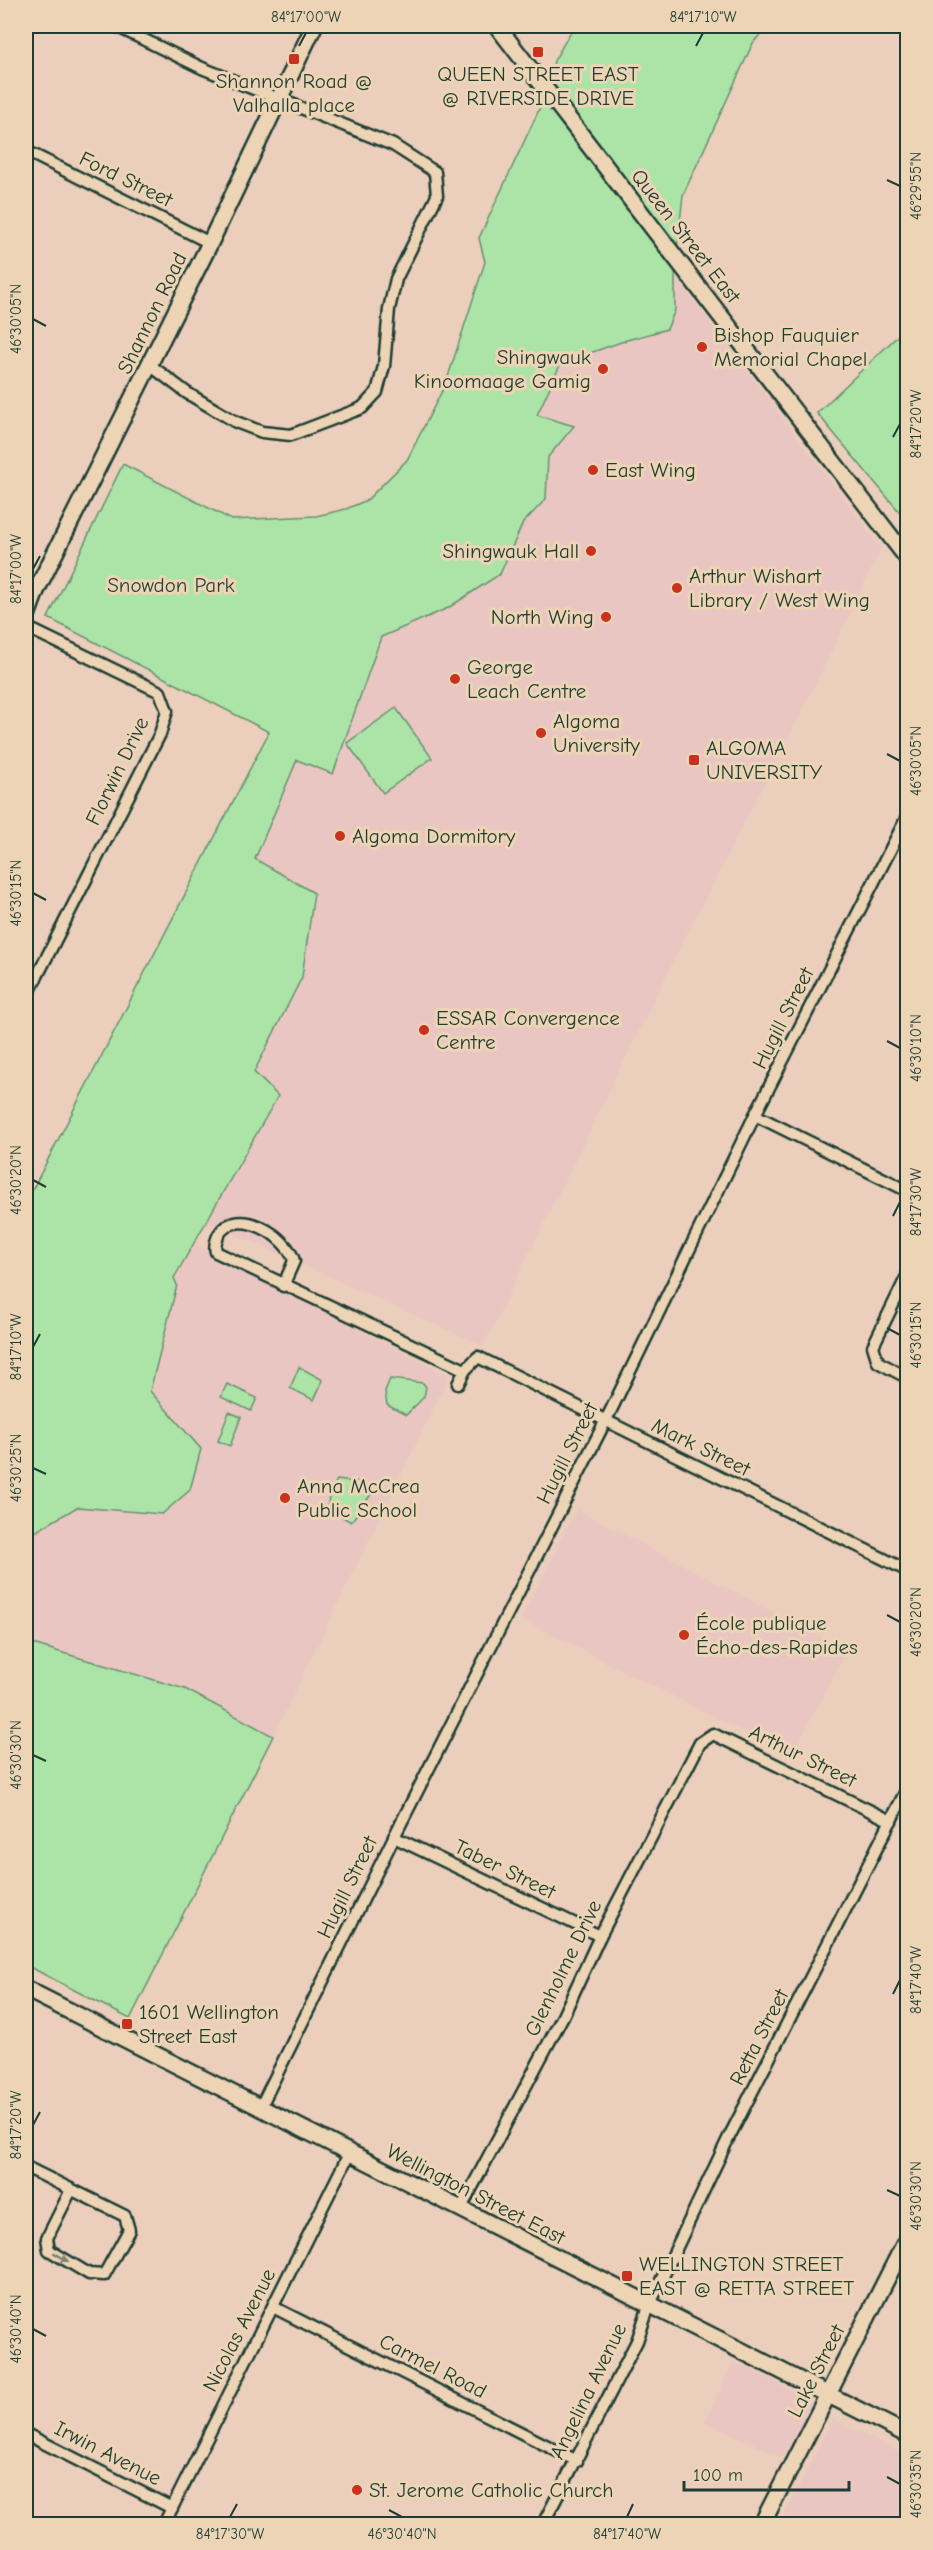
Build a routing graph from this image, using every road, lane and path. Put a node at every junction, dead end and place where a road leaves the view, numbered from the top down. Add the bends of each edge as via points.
1 (117, 26) edge
2 (314, 26) edge
3 (504, 29) edge
4 (280, 98) junction
5 (26, 151) edge
6 (210, 243) junction
7 (150, 365) junction
8 (908, 559) edge
9 (26, 618) edge
10 (26, 627) edge
11 (908, 815) edge
12 (26, 998) edge
13 (756, 1115) junction
14 (908, 1191) edge
15 (908, 1274) edge
16 (283, 1286) junction
17 (465, 1370) junction
18 (908, 1378) edge
19 (458, 1383) dead end
20 (605, 1422) junction
21 (908, 1571) edge
22 (700, 1743) joint
23 (908, 1787) edge
24 (891, 1821) junction
25 (394, 1837) junction
26 (600, 1936) junction
27 (26, 1989) edge
28 (260, 2108) junction
29 (349, 2154) junction
30 (26, 2167) edge
31 (71, 2190) junction
32 (460, 2210) junction
33 (908, 2237) edge
34 (649, 2306) junction
35 (273, 2307) junction
36 (827, 2395) junction
37 (26, 2434) edge
38 (908, 2435) edge
39 (577, 2461) junction
40 (172, 2508) junction
41 (164, 2524) edge
42 (543, 2524) edge
43 (762, 2524) edge

1 - 4 street via 202,68
2 - 4 main road, Shannon Road
3 - 8 main road, Queen Street East
4 - 6 main road, Shannon Road
4 - 7 street via 393,145 435,172 437,196 396,279 377,392 362,408 291,435 262,432 236,422 187,393
5 - 6 street, Ford Street
6 - 7 main road, Shannon Road
7 - 9 main road, Shannon Road
10 - 12 street, Florwin Drive via 160,692 166,711 160,734
11 - 13 street, Hugill Street
13 - 14 street
13 - 20 street, Hugill Street
15 - 18 street via 873,1347 878,1362
16 - 16 street via 216,1252 217,1238 227,1225 248,1222 288,1245 294,1261
16 - 17 street
17 - 19 street
17 - 20 street, Mark Street via 478,1357
20 - 21 street, Mark Street
20 - 25 street, Hugill Street
22 - 24 street, Arthur Street via 713,1734
22 - 26 street, Glenholme Drive
23 - 24 street, Retta Street
24 - 34 street, Retta Street via 728,2139
25 - 26 street, Taber Street
25 - 28 street, Hugill Street
26 - 32 street, Glenholme Drive via 563,2016
27 - 28 main road, Wellington Street East
28 - 29 main road, Wellington Street East
29 - 32 main road, Wellington Street East
29 - 35 street, Nicolas Avenue
30 - 31 street
31 -> 31 street via 47,2238 49,2250 89,2274 104,2275 129,2230 125,2216
32 - 34 main road, Wellington Street East
33 - 36 main road, Lake Street
34 - 36 main road, Wellington Street East
34 - 39 street, Angelina Avenue via 637,2341
35 - 39 street, Carmel Road
35 - 40 street, Nicolas Avenue
36 - 38 main road, Wellington Street East
36 - 43 main road, Lake Street
37 - 40 street, Irwin Avenue
39 - 42 street, Angelina Avenue
40 - 41 street, Nicolas Avenue

